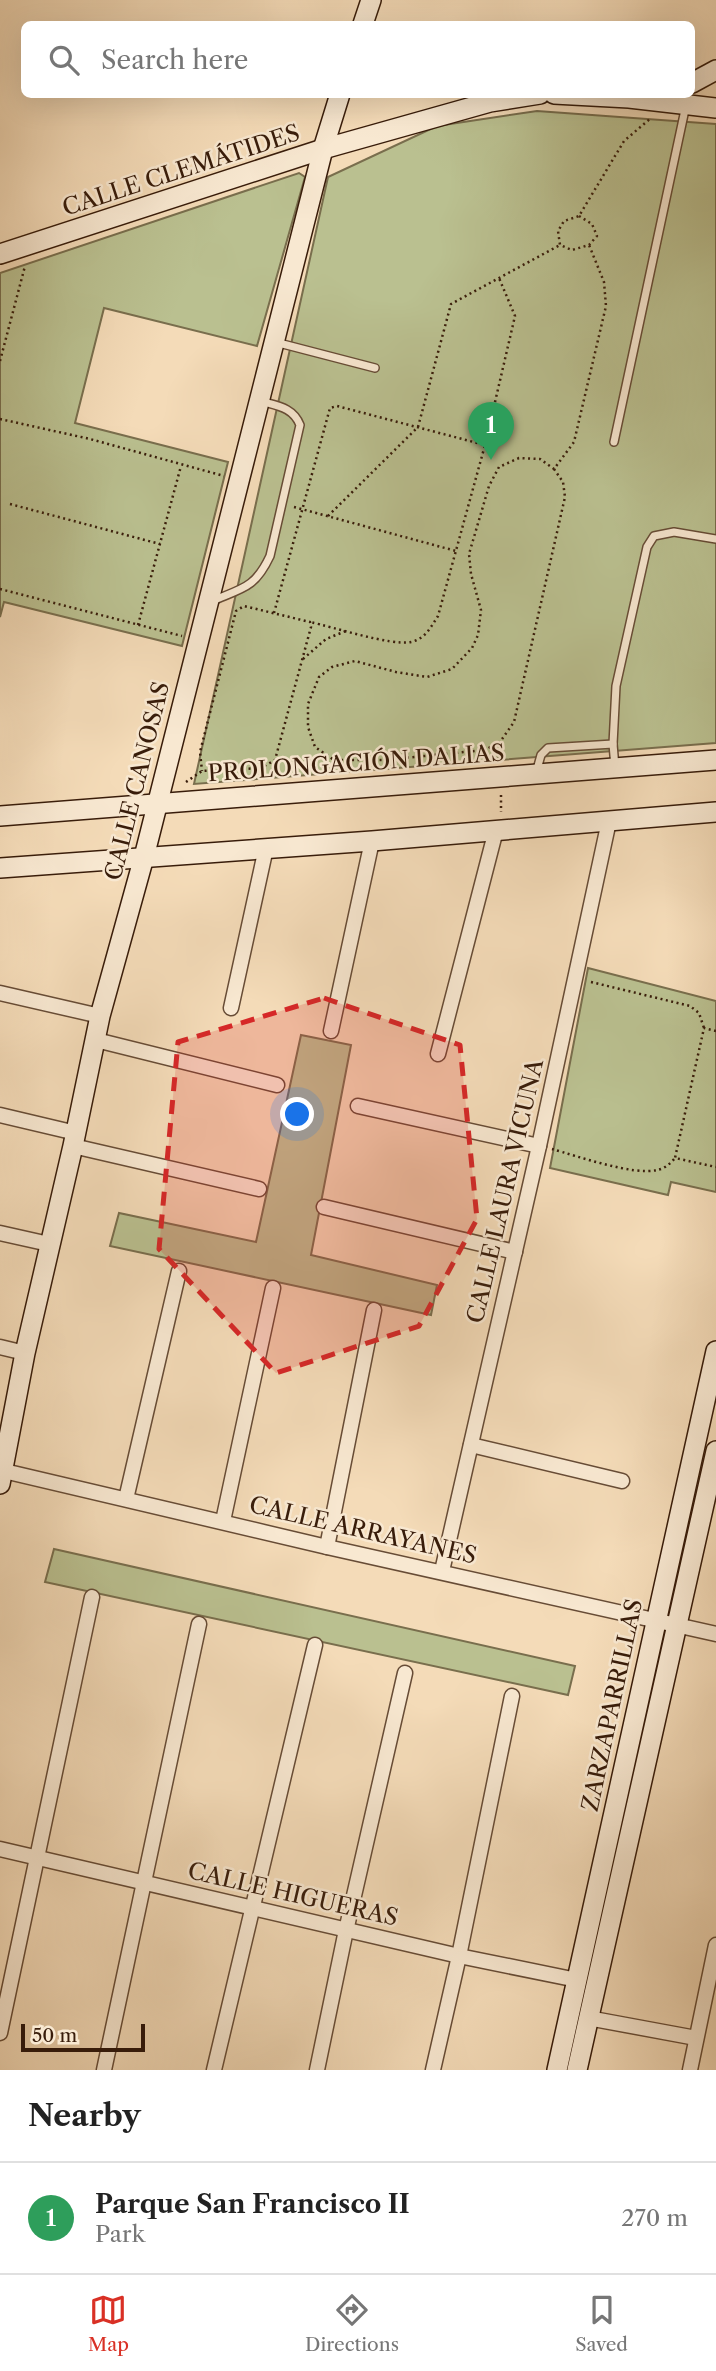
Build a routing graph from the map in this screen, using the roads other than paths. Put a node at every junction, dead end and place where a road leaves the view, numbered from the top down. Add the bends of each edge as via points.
1 (371, 0) edge
2 (364, 21) edge
3 (716, 70) edge
4 (695, 81) edge
5 (339, 98) edge
6 (515, 98) edge
7 (648, 98) edge
8 (678, 104) junction
9 (716, 108) edge
10 (323, 149) junction
11 (0, 254) edge
12 (274, 342) junction
13 (375, 368) dead end
14 (259, 401) junction
15 (614, 442) dead end
16 (716, 539) edge
17 (208, 602) junction
18 (613, 744) junction
19 (716, 760) edge
20 (615, 768) junction
21 (536, 774) junction
22 (158, 803) junction
23 (716, 812) edge
24 (0, 816) edge
25 (609, 821) junction
26 (499, 830) junction
27 (372, 841) junction
28 (266, 848) junction
29 (144, 858) junction
30 (0, 868) edge
31 (0, 993) edge
32 (231, 1008) dead end
33 (100, 1016) junction
34 (331, 1031) dead end
35 (96, 1041) junction
36 (438, 1054) dead end
37 (277, 1085) dead end
38 (358, 1106) dead end
39 (0, 1115) edge
40 (74, 1140) junction
41 (539, 1146) junction
42 (259, 1189) dead end
43 (324, 1207) dead end
44 (0, 1233) edge
45 (49, 1244) junction
46 (515, 1252) junction
47 (179, 1271) dead end
48 (273, 1288) dead end
49 (374, 1310) dead end
50 (0, 1347) edge
51 (716, 1351) edge
52 (25, 1353) junction
53 (471, 1445) junction
54 (716, 1451) edge
55 (1, 1474) edge
56 (622, 1481) dead end
57 (126, 1499) junction
58 (223, 1521) junction
59 (327, 1547) junction
60 (442, 1571) junction
61 (92, 1597) dead end
62 (656, 1620) junction
63 (199, 1624) dead end
64 (678, 1625) junction
65 (716, 1634) edge
66 (315, 1645) dead end
67 (405, 1673) dead end
68 (512, 1696) dead end
69 (0, 1849) edge
70 (37, 1858) junction
71 (145, 1883) junction
72 (253, 1908) junction
73 (346, 1930) junction
74 (716, 1945) edge
75 (459, 1956) junction
76 (713, 1975) edge
77 (577, 1980) junction
78 (588, 2018) junction
79 (0, 2033) edge
80 (696, 2038) junction
81 (104, 2070) edge
82 (214, 2070) edge
83 (317, 2070) edge
84 (433, 2070) edge
85 (557, 2070) edge
86 (577, 2070) edge
87 (690, 2070) edge

1 - 2 street
3 - 4 street
5 - 10 street, CALLE CANOSAS
6 - 10 street, CALLE CLEMÁTIDES
7 - 8 street
8 - 9 street
8 - 15 lane
10 - 11 street, CALLE CLEMÁTIDES
10 - 12 street, CALLE CANOSAS
12 - 13 lane
12 - 14 street, CALLE CANOSAS
14 - 17 street, CALLE CANOSAS
14 - 17 lane via 288,409 300,425 270,556 262,574 250,585
16 - 18 lane via 674,532 654,536 647,547 617,686
17 - 22 street, CALLE CANOSAS
18 - 20 lane
18 - 21 lane via 548,748 541,754
19 - 20 street, PROLONGACIÓN DALIAS
20 - 21 street, PROLONGACIÓN DALIAS
21 - 22 street, PROLONGACIÓN DALIAS
22 - 24 street, PROLONGACIÓN DALIAS
22 - 29 street, CALLE CANOSAS
23 - 25 street
25 - 26 street
25 - 41 street, CALLE LAURA VICUNA
26 - 27 street
26 - 36 street
27 - 28 street
27 - 34 street
28 - 29 street
28 - 32 street
29 - 30 street
29 - 33 street, CALLE CANOSAS
31 - 33 street
33 - 35 street, CALLE CANOSAS
35 - 37 street
35 - 40 street, CALLE CANOSAS
38 - 41 street
39 - 40 street
40 - 42 street
40 - 45 street, CALLE CANOSAS
41 - 46 street, CALLE LAURA VICUNA
43 - 46 street
44 - 45 street
45 - 52 street, CALLE CANOSAS
46 - 53 street, CALLE LAURA VICUNA
47 - 57 street
48 - 58 street
49 - 59 street
50 - 52 street
51 - 62 street, ZARZAPARRILLAS
52 - 55 street, CALLE CANOSAS
53 - 56 street
53 - 60 street, CALLE LAURA VICUNA
54 - 64 street, ZARZAPARRILLAS
55 - 57 street, CALLE ARRAYANES
57 - 58 street, CALLE ARRAYANES
58 - 59 street, CALLE ARRAYANES
59 - 60 street, CALLE ARRAYANES
60 - 62 street, CALLE ARRAYANES
61 - 70 street
62 - 64 street, CALLE ARRAYANES
62 - 77 street, ZARZAPARRILLAS
63 - 71 street
64 - 65 street, CALLE ARRAYANES
64 - 78 street, ZARZAPARRILLAS
66 - 72 street
67 - 73 street
68 - 75 street
69 - 70 street, CALLE HIGUERAS
70 - 71 street, CALLE HIGUERAS
70 - 79 street
71 - 72 street, CALLE HIGUERAS
71 - 81 street
72 - 73 street, CALLE HIGUERAS
72 - 82 street
73 - 75 street, CALLE HIGUERAS
73 - 83 street
74 - 76 street
75 - 77 street, CALLE HIGUERAS
75 - 84 street
76 - 80 street
77 - 85 street, ZARZAPARRILLAS
78 - 80 street
78 - 86 street, ZARZAPARRILLAS
80 - 87 street

